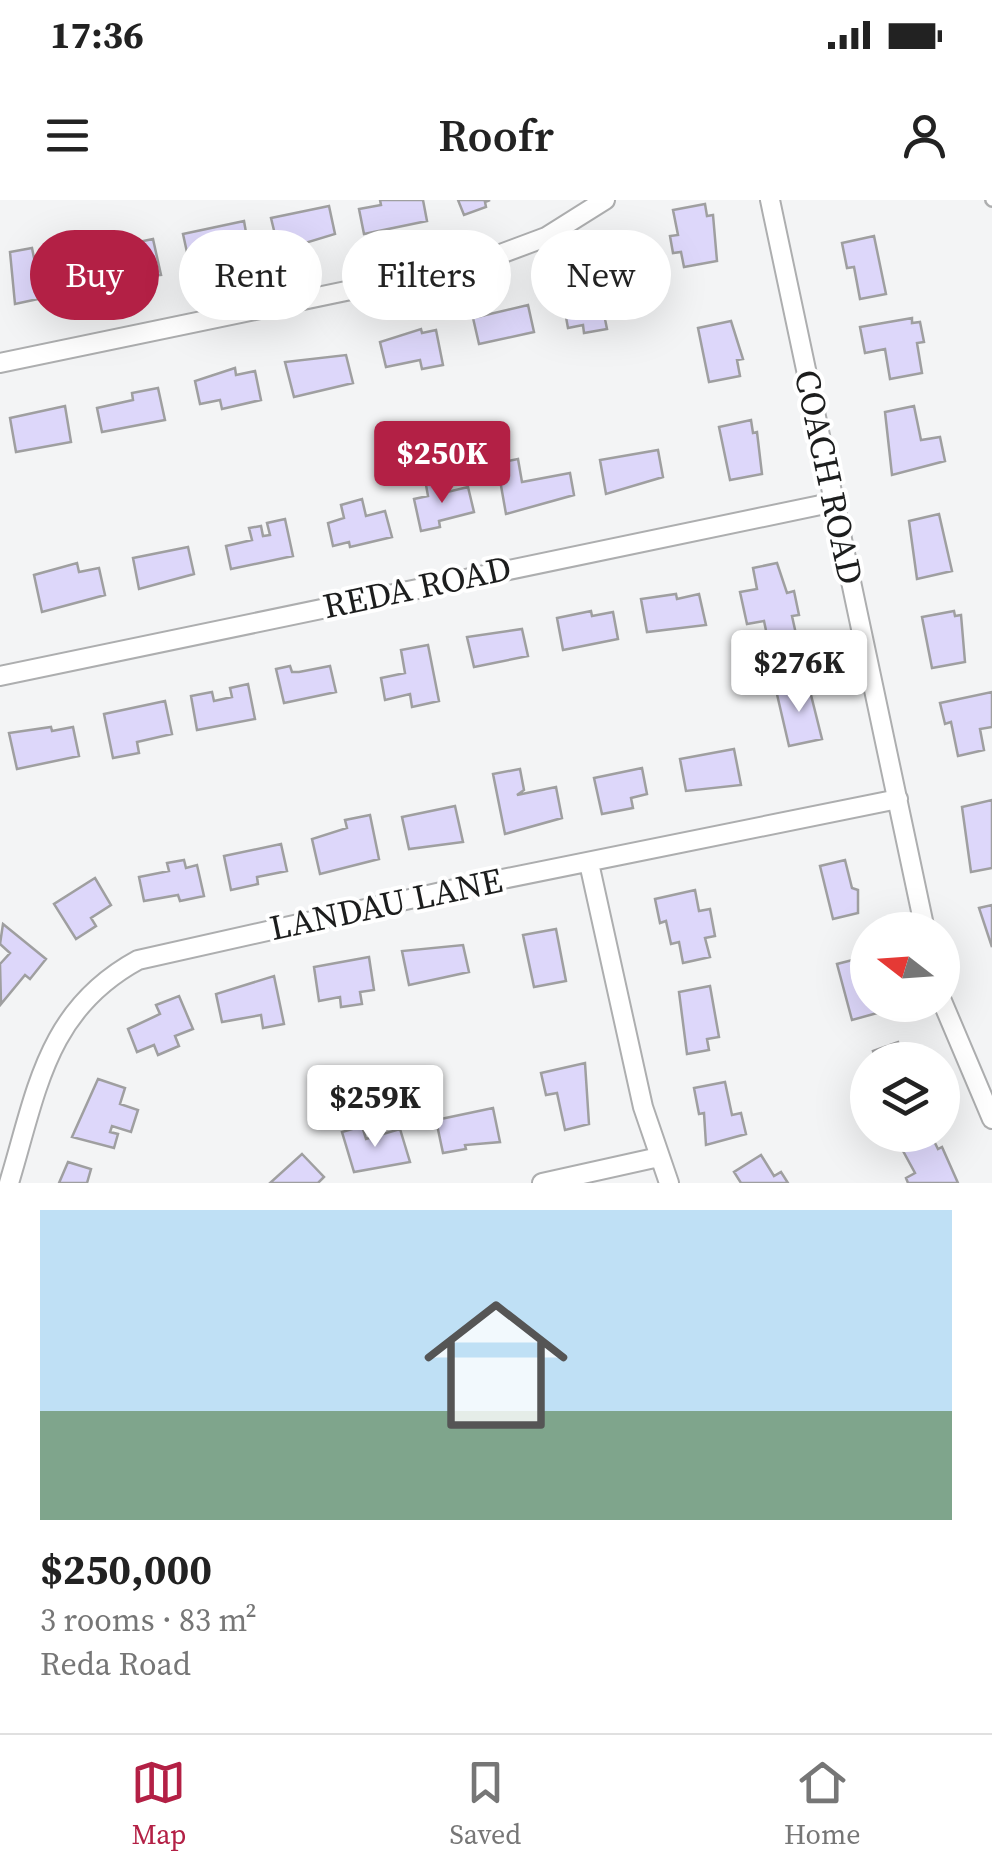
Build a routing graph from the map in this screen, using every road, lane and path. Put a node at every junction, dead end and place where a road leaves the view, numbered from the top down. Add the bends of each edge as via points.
1 (605, 200) edge
2 (770, 200) edge
3 (0, 363) edge
4 (834, 502) junction
5 (0, 676) edge
6 (898, 799) junction
7 (589, 863) junction
8 (921, 912) edge
9 (951, 1022) edge
10 (992, 1119) edge
11 (659, 1157) junction
12 (9, 1183) edge
13 (542, 1183) edge
14 (669, 1183) edge

1 - 3 street via 546,237 472,265
2 - 4 street, COACH ROAD
4 - 5 street, REDA ROAD
4 - 6 street, COACH ROAD
6 - 7 street, LANDAU LANE
6 - 8 street, COACH ROAD
7 - 11 street
7 - 12 street, LANDAU LANE via 163,951 131,964 101,982 61,1029
9 - 10 street
11 - 13 street
11 - 14 street

